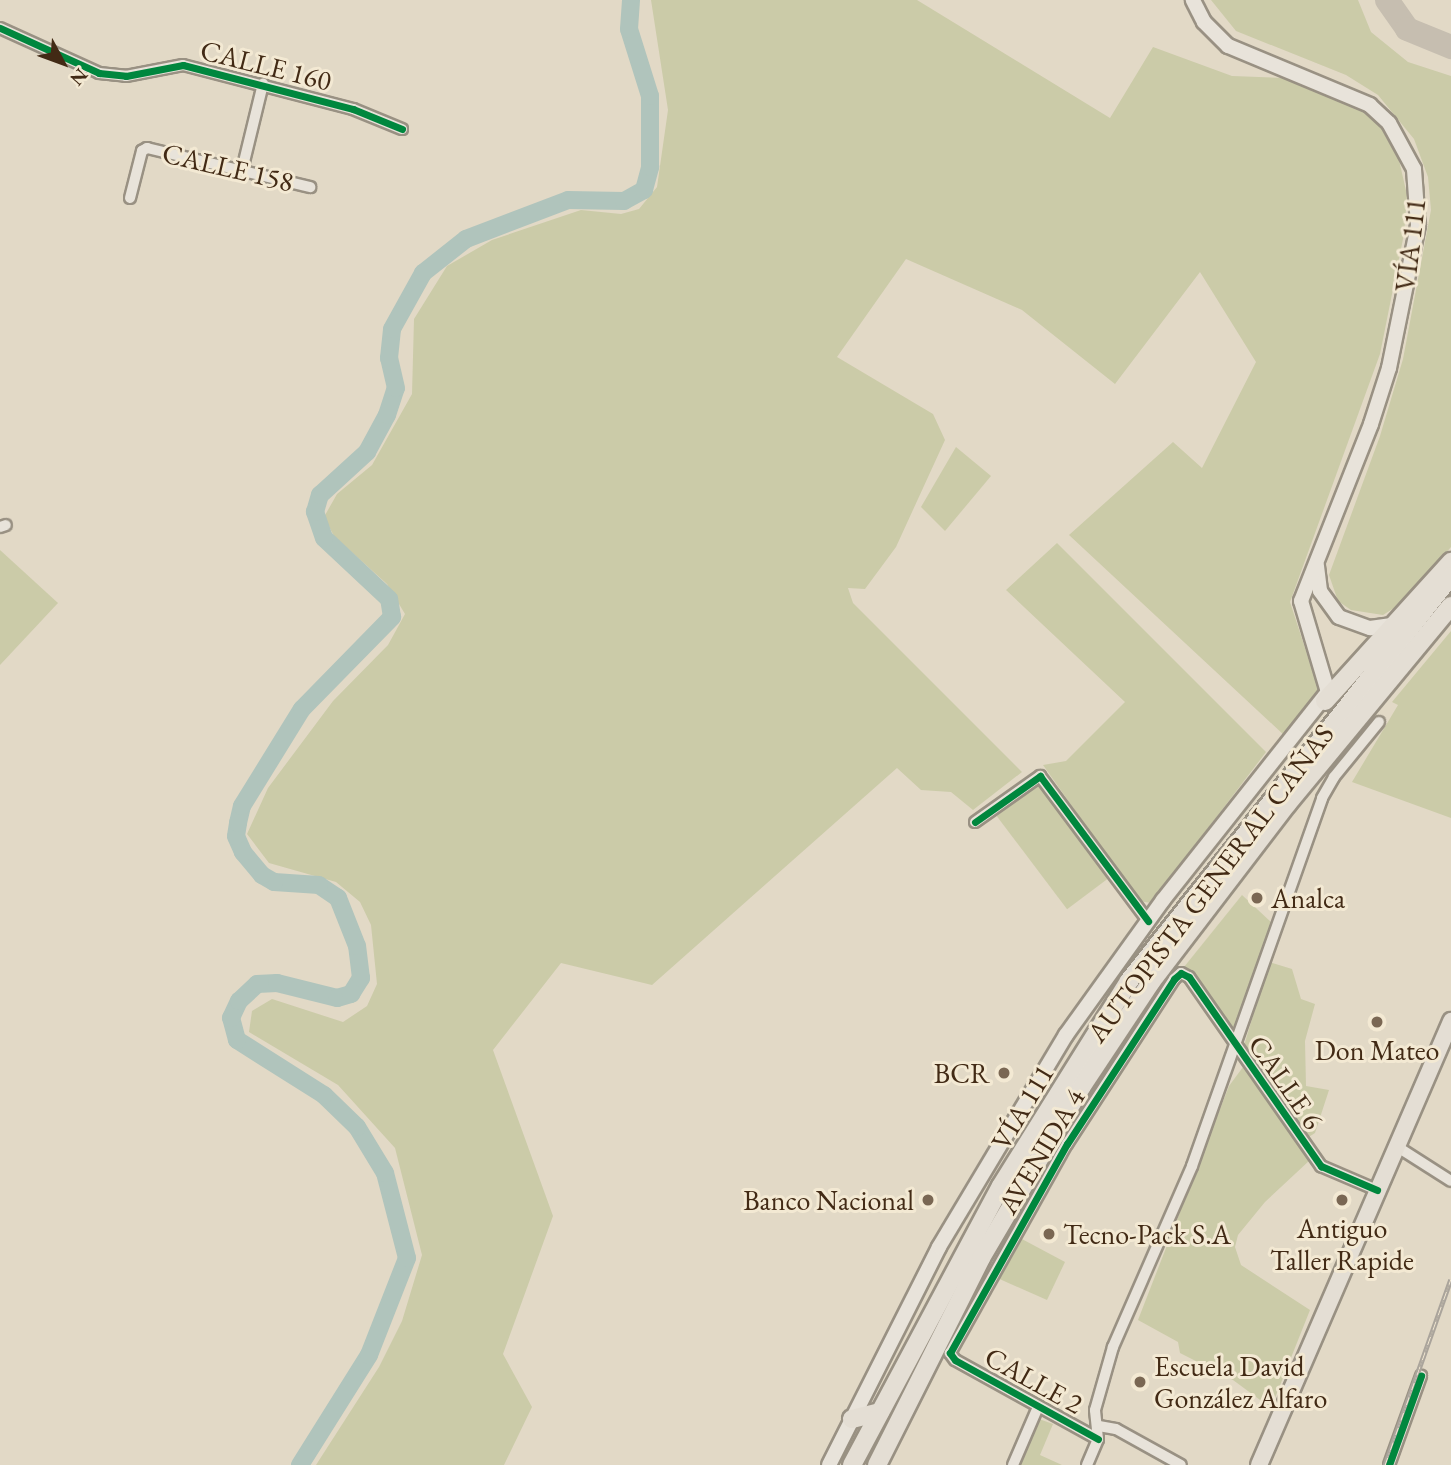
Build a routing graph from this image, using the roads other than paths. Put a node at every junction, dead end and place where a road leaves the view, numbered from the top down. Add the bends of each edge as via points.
1 (1193, 0) edge
2 (0, 28) edge
3 (263, 84) junction
4 (402, 129) dead end
5 (242, 170) junction
6 (310, 187) dead end
7 (130, 198) dead end
8 (1318, 558) junction
9 (1451, 562) edge
10 (1451, 576) edge
11 (1451, 606) edge
12 (1451, 616) edge
13 (1392, 625) junction
14 (1325, 701) junction
15 (1372, 717) junction
16 (975, 822) dead end
17 (1148, 921) junction
18 (1181, 973) joint
19 (1451, 1021) edge
20 (1236, 1046) junction
21 (1396, 1146) junction
22 (1451, 1181) edge
23 (1377, 1190) junction
24 (951, 1357) joint
25 (1421, 1376) dead end
26 (1038, 1407) junction
27 (880, 1412) junction
28 (852, 1419) junction
29 (1099, 1426) junction
30 (1098, 1439) junction
31 (829, 1465) edge
32 (852, 1465) edge
33 (877, 1465) edge
34 (1013, 1465) edge
35 (1087, 1465) edge
36 (1181, 1465) edge
37 (1259, 1465) edge
38 (1389, 1465) edge

1 - 8 main road, VÍA 111 via 1204,22 1228,47 1370,105 1389,123 1415,169 1418,225 1389,368
2 - 3 street, CALLE 160 via 99,74 126,76 183,65
3 - 4 street, CALLE 160 via 353,109
3 - 5 street
5 - 6 street, CALLE 158
5 - 7 street, CALLE 158 via 145,148
8 - 13 main road, VÍA 111 via 1320,591 1331,610 1359,626
8 - 14 main road, VÍA 111 via 1301,608 1328,680
9 - 13 highway
10 - 27 highway, AUTOPISTA GENERAL CAÑAS via 1129,981 1001,1186
11 - 15 highway, AUTOPISTA GENERAL CAÑAS
12 - 15 highway
13 - 14 highway
14 - 17 main road, VÍA 111
15 - 20 street via 1326,788
15 - 33 highway, AUTOPISTA GENERAL CAÑAS via 1218,894 1082,1086 981,1258
16 - 17 street via 1040,776
17 - 28 main road, VÍA 111 via 1080,1014 1007,1132 939,1247
18 - 20 street, CALLE 6 via 1189,977
18 - 24 street, AVENIDA 4 via 1067,1144 952,1347
19 - 21 main road
20 - 23 street, CALLE 6 via 1321,1166
20 - 29 street via 1165,1235 1113,1347 1095,1410
21 - 22 street
21 - 23 main road
23 - 37 main road
24 - 26 street, CALLE 2
25 - 38 street
26 - 30 street, CALLE 2
26 - 34 street
27 - 28 highway
27 - 32 highway, AUTOPISTA GENERAL CAÑAS
28 - 31 main road, VÍA 111
29 - 30 street
29 - 36 street, CALLE 2 via 1116,1429
30 - 35 street

